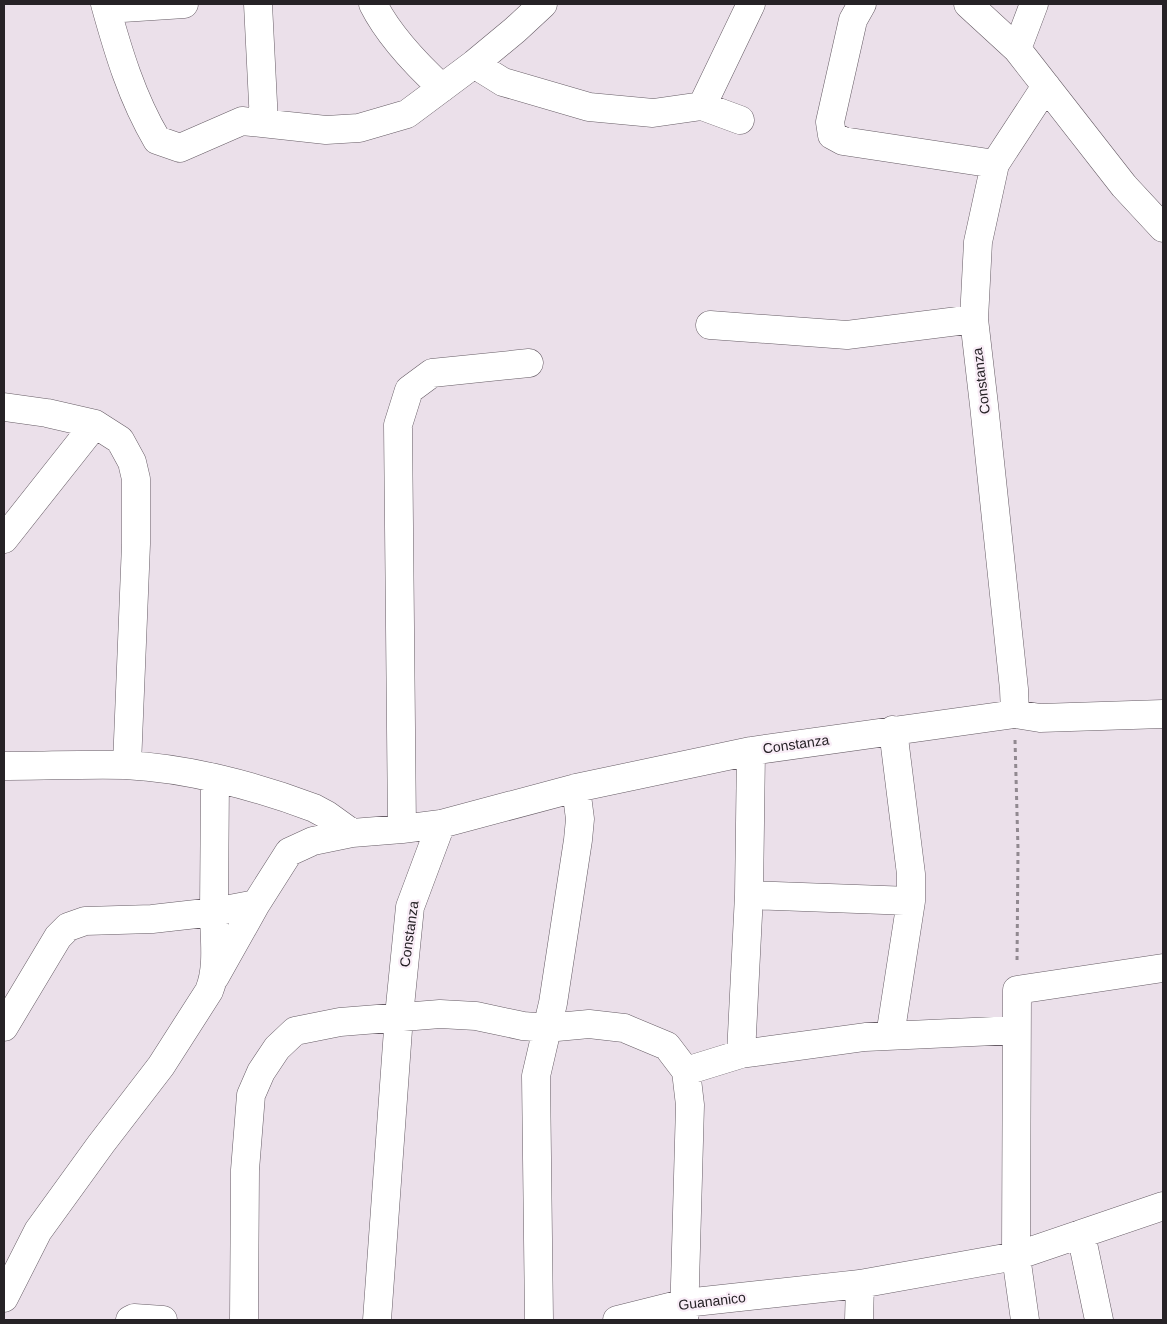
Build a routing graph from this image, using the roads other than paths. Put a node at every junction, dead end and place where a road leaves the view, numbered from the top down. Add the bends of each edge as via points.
1 (184, 4) edge
2 (258, 4) edge
3 (373, 4) edge
4 (543, 4) edge
5 (751, 4) edge
6 (862, 4) edge
7 (968, 4) edge
8 (1034, 4) edge
9 (106, 6) edge
10 (1017, 49) junction
11 (474, 64) junction
12 (1046, 86) junction
13 (442, 88) junction
14 (702, 106) junction
15 (740, 120) dead end
16 (264, 123) junction
17 (994, 164) junction
18 (1163, 228) edge
19 (974, 319) junction
20 (710, 325) dead end
21 (529, 362) dead end
22 (4, 406) edge
23 (95, 424) junction
24 (4, 539) edge
25 (1014, 714) junction
26 (1163, 714) edge
27 (893, 730) junction
28 (751, 751) junction
29 (4, 766) edge
30 (127, 766) junction
31 (215, 778) junction
32 (576, 788) junction
33 (441, 824) junction
34 (402, 829) junction
35 (352, 834) junction
36 (749, 895) junction
37 (910, 900) junction
38 (256, 904) junction
39 (214, 912) junction
40 (1163, 968) edge
41 (213, 980) junction
42 (399, 1016) junction
43 (4, 1027) edge
44 (546, 1028) junction
45 (1016, 1030) junction
46 (890, 1036) junction
47 (740, 1054) junction
48 (686, 1071) junction
49 (1163, 1206) edge
50 (1081, 1234) junction
51 (1016, 1256) junction
52 (860, 1284) junction
53 (4, 1298) edge
54 (684, 1312) edge
55 (130, 1320) edge
56 (162, 1320) edge
57 (244, 1320) edge
58 (377, 1320) edge
59 (539, 1320) edge
60 (617, 1320) edge
61 (859, 1320) edge
62 (1025, 1320) edge
63 (1100, 1320) edge

1 - 9 street
2 - 16 street
3 - 13 street via 380,18 418,65
4 - 11 street
5 - 14 street
6 - 17 street via 853,20 830,122 832,135 843,141
7 - 10 street
8 - 10 street
9 - 16 street via 125,71 143,117 157,140 180,148 242,122
10 - 12 street
11 - 13 street
11 - 14 street via 503,82 589,107 653,113
12 - 17 street, Constanza
12 - 18 street via 1124,186
13 - 16 street via 407,114 359,128 326,130
14 - 15 street
17 - 19 street, Constanza via 978,242
19 - 20 street via 847,335
19 - 25 street, Constanza via 1013,679
21 - 34 street via 432,373 409,390 398,425
22 - 23 street
23 - 24 street
23 - 30 street via 120,440 132,462 136,479
25 - 26 street via 1040,718
25 - 27 street, Constanza
27 - 28 street, Constanza
27 - 37 street via 911,874
28 - 32 street, Constanza
28 - 36 street
29 - 30 street
30 - 31 street
31 - 35 street via 314,808
31 - 39 street
32 - 33 street, Constanza
32 - 44 street via 580,819 578,840 559,968
33 - 34 street
33 - 42 street, Constanza via 410,907
34 - 35 street
35 - 38 street via 313,841 289,852
36 - 37 street
36 - 47 street
37 - 46 street
38 - 39 street
38 - 41 street
39 - 41 street
39 - 43 street via 152,919 86,921 68,927 58,937
40 - 45 street via 1016,990
41 - 53 street via 161,1066 38,1232
42 - 44 street via 476,1016
42 - 57 street via 295,1031 277,1048 261,1072 251,1095 244,1170
42 - 58 street, Constanza
44 - 48 street via 589,1024 624,1028 667,1046
44 - 59 street via 536,1076
45 - 46 street
45 - 51 street
46 - 47 street
47 - 48 street
48 - 54 street via 690,1105
49 - 50 street, Guananico
50 - 51 street, Guananico
50 - 63 street
51 - 52 street, Guananico
51 - 62 street
52 - 54 street, Guananico
52 - 61 street
54 - 60 street, Guananico
55 - 56 street

